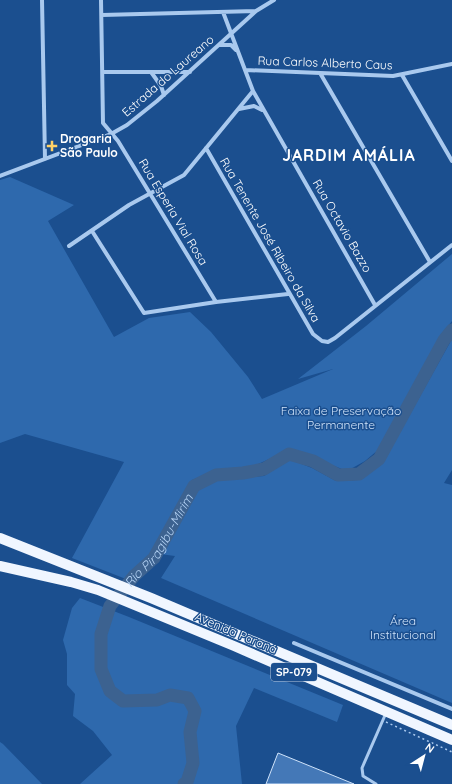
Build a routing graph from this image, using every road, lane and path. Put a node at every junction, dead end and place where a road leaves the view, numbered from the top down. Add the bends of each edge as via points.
1 (42, 0) edge
2 (101, 0) edge
3 (273, 0) edge
4 (256, 11) junction
5 (223, 12) junction
6 (102, 15) junction
7 (231, 35) junction
8 (220, 45) junction
9 (237, 50) junction
10 (452, 64) edge
11 (245, 70) junction
12 (103, 72) junction
13 (150, 72) junction
14 (190, 72) junction
15 (320, 73) junction
16 (402, 75) junction
17 (253, 91) junction
18 (164, 95) junction
19 (238, 109) junction
20 (264, 111) junction
21 (111, 134) junction
22 (206, 148) junction
23 (45, 159) junction
24 (452, 161) edge
25 (0, 176) edge
26 (150, 194) junction
27 (92, 231) junction
28 (452, 245) edge
29 (69, 246) dead end
30 (430, 262) junction
31 (288, 294) junction
32 (216, 302) junction
33 (375, 306) junction
34 (0, 538) edge
35 (0, 566) edge
36 (294, 644) dead end
37 (452, 709) edge
38 (386, 711) junction
39 (452, 725) edge
40 (452, 740) edge
41 (376, 784) edge

1 - 23 street
2 - 6 street, Rua Esperia Vial Rosa
3 - 4 street, Estrada do Laureano
4 - 5 street
4 - 7 street, Estrada do Laureano
5 - 6 street
5 - 7 street, Rua Octavio Bazzo
6 - 12 street, Rua Esperia Vial Rosa
7 - 8 street, Estrada do Laureano
7 - 9 street, Rua Octavio Bazzo
8 - 9 street via 231,45
8 - 14 street, Estrada do Laureano
9 - 11 street, Rua Octavio Bazzo
10 - 16 street, Rua Carlos Alberto Caus
11 - 15 street, Rua Carlos Alberto Caus
11 - 17 street, Rua Octavio Bazzo
12 - 13 street
12 - 21 street, Rua Esperia Vial Rosa via 103,123
13 - 14 street
13 - 18 street via 161,86
14 - 18 street, Estrada do Laureano
15 - 16 street, Rua Carlos Alberto Caus
15 - 30 street
16 - 24 street
17 - 19 street
17 - 20 street, Rua Octavio Bazzo
18 - 21 street, Estrada do Laureano via 127,125
19 - 20 street via 254,106
19 - 22 street
20 - 33 street, Rua Octavio Bazzo
21 - 23 street, Estrada do Laureano
21 - 26 street, Rua Esperia Vial Rosa via 118,141
22 - 26 street via 184,175
22 - 31 street, Rua Tenente José Ribeiro da Silva
23 - 25 street, Estrada do Laureano
26 - 27 street
26 - 32 street, Rua Esperia Vial Rosa
27 - 29 street
27 - 32 street via 144,313
28 - 30 street, Rua Tenente José Ribeiro da Silva
30 - 33 street, Rua Tenente José Ribeiro da Silva
31 - 32 street
31 - 33 street, Rua Tenente José Ribeiro da Silva via 313,334 328,342
34 - 39 main road, Avenida Paraná / SP-079 via 151,598
35 - 38 main road, Avenida Paraná / SP-079 via 98,590
36 - 37 street
38 - 40 main road, Avenida Paraná / SP-079
38 - 41 lane via 362,768 363,776

